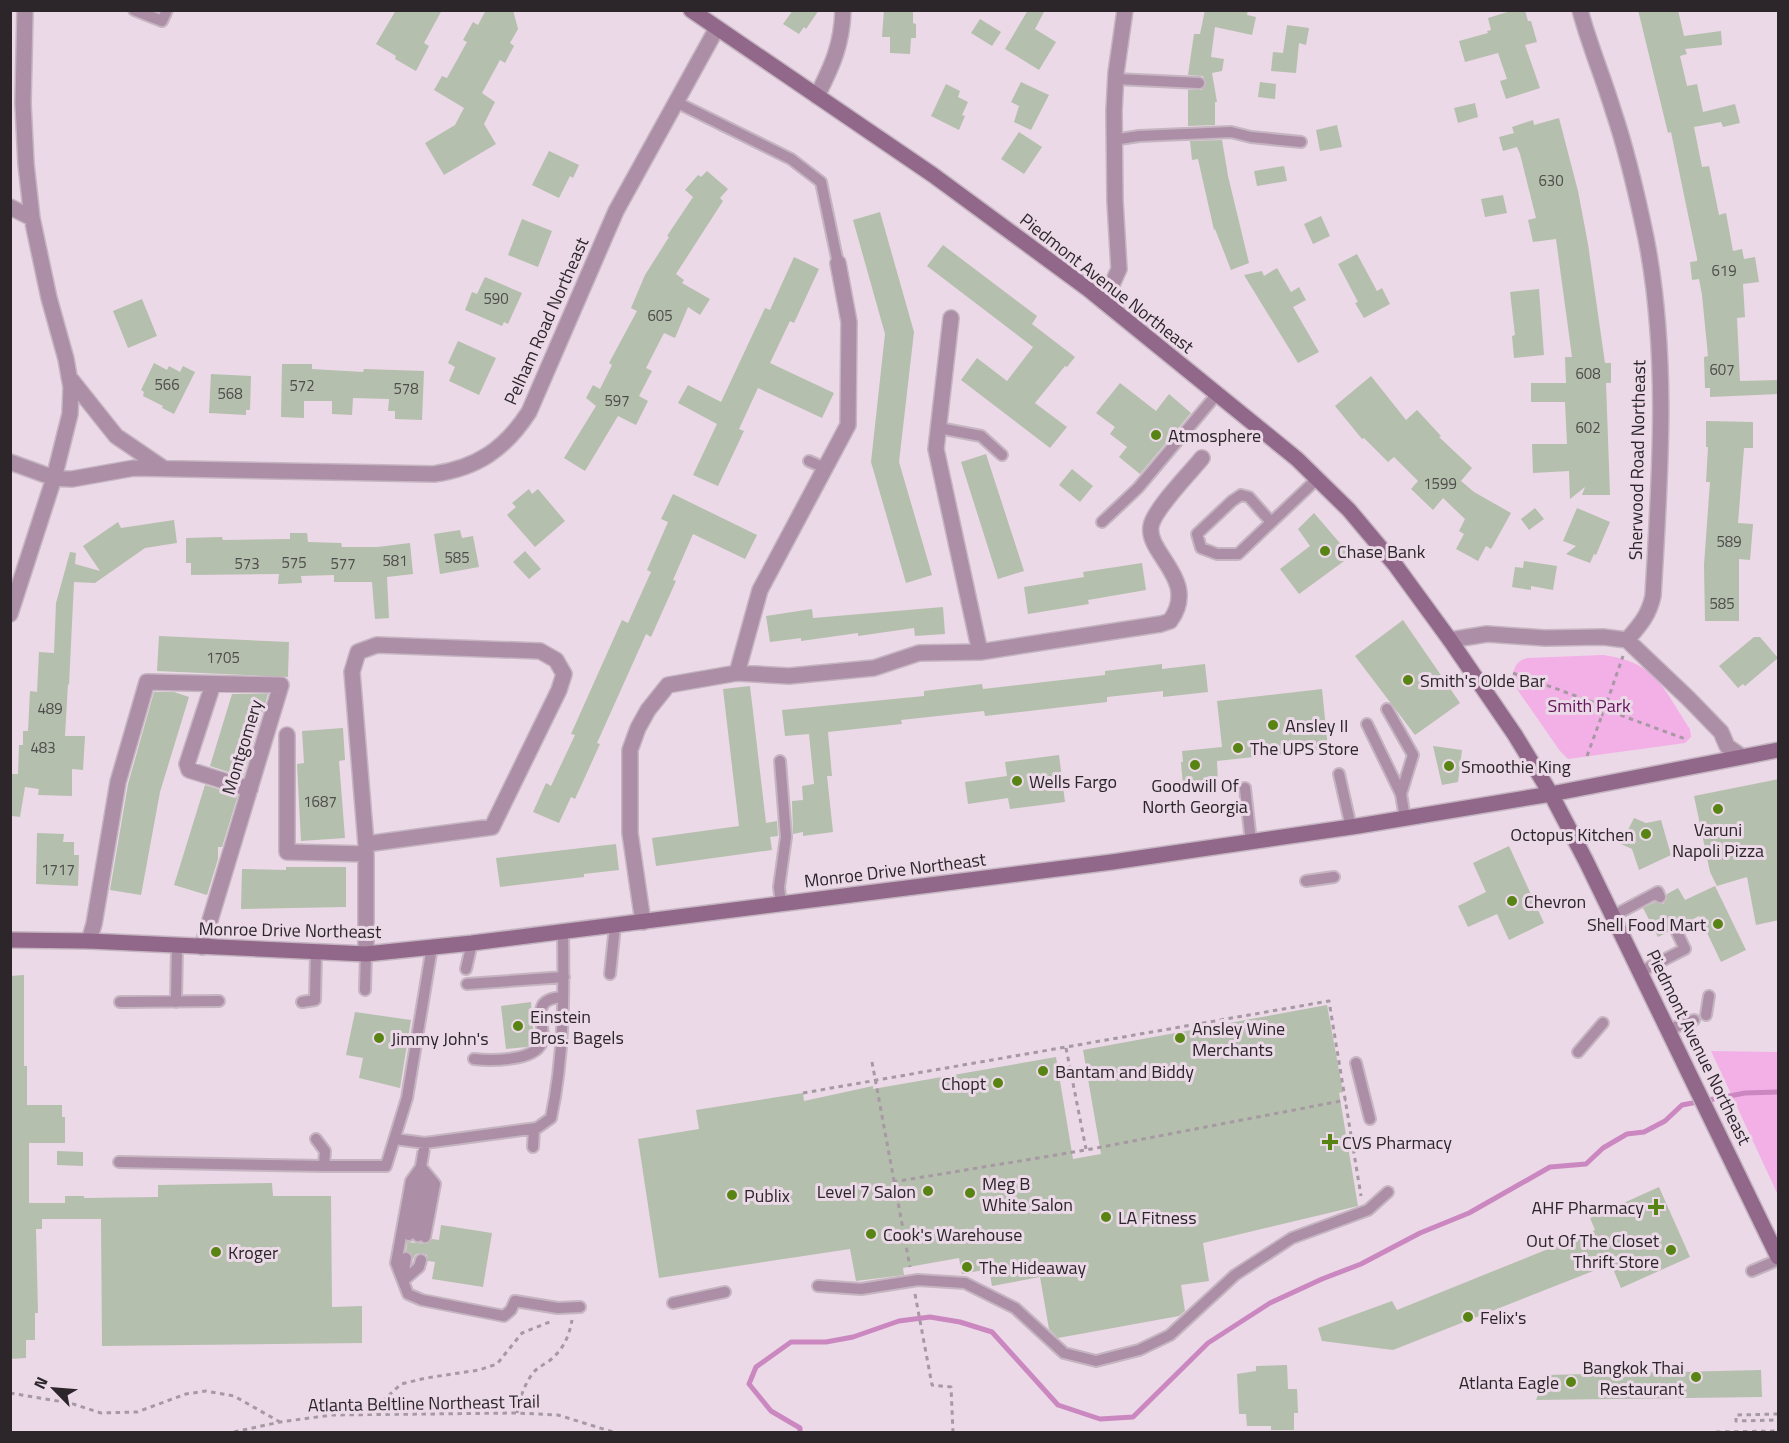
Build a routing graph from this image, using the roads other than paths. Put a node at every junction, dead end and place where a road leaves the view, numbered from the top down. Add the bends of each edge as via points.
1 (25, 10) edge
2 (134, 10) edge
3 (167, 10) edge
4 (691, 10) edge
5 (843, 10) edge
6 (1125, 10) edge
7 (1580, 10) edge
8 (717, 28) junction
9 (1116, 79) junction
10 (1199, 83) dead end
11 (817, 96) junction
12 (676, 102) junction
13 (1113, 140) junction
14 (1301, 142) dead end
15 (10, 207) edge
16 (32, 218) junction
17 (838, 263) joint
18 (1104, 302) junction
19 (951, 318) dead end
20 (69, 377) junction
21 (1217, 394) junction
22 (939, 428) junction
23 (1002, 455) dead end
24 (1202, 458) dead end
25 (809, 461) dead end
26 (10, 462) edge
27 (163, 468) junction
28 (825, 468) junction
29 (54, 478) junction
30 (1317, 479) junction
31 (1102, 522) dead end
32 (1271, 522) junction
33 (10, 614) edge
34 (1450, 640) junction
35 (1627, 640) junction
36 (980, 652) junction
37 (737, 673) junction
38 (213, 684) junction
39 (1387, 709) dead end
40 (1367, 724) dead end
41 (287, 735) dead end
42 (1779, 750) edge
43 (1741, 756) junction
44 (780, 761) dead end
45 (1340, 774) dead end
46 (1245, 788) dead end
47 (250, 789) junction
48 (1401, 794) junction
49 (1551, 794) junction
50 (1405, 819) junction
51 (1351, 827) junction
52 (1251, 842) junction
53 (366, 849) junction
54 (1334, 877) dead end
55 (1306, 881) dead end
56 (1660, 897) dead end
57 (781, 904) junction
58 (1613, 916) junction
59 (643, 922) junction
60 (615, 926) junction
61 (1675, 928) dead end
62 (563, 932) junction
63 (10, 940) edge
64 (89, 941) junction
65 (472, 943) junction
66 (177, 946) junction
67 (202, 947) junction
68 (432, 947) junction
69 (316, 951) junction
70 (366, 954) junction
71 (466, 969) dead end
72 (1640, 972) junction
73 (610, 975) dead end
74 (564, 977) junction
75 (468, 984) dead end
76 (365, 990) dead end
77 (1709, 996) dead end
78 (563, 997) junction
79 (219, 1001) dead end
80 (120, 1002) dead end
81 (176, 1002) junction
82 (302, 1002) dead end
83 (1707, 1015) dead end
84 (1695, 1020) dead end
85 (1603, 1023) dead end
86 (1668, 1030) junction
87 (1578, 1052) dead end
88 (474, 1059) dead end
89 (1356, 1063) dead end
90 (1370, 1119) dead end
91 (534, 1128) junction
92 (316, 1139) dead end
93 (395, 1139) junction
94 (425, 1143) junction
95 (533, 1147) dead end
96 (119, 1162) dead end
97 (324, 1166) junction
98 (421, 1167) junction
99 (1388, 1192) dead end
100 (1779, 1258) edge
101 (413, 1259) dead end
102 (1752, 1271) dead end
103 (403, 1281) junction
104 (818, 1286) dead end
105 (725, 1292) dead end
106 (673, 1303) dead end
107 (574, 1308) road end

1 - 16 street via 23,103
2 - 3 lane via 162,21
4 - 8 main road, Piedmont Avenue Northeast
5 - 11 street via 834,62
6 - 9 street
7 - 35 street, Sherwood Road Northeast via 1631,171 1656,309 1661,426 1653,596 1644,621
8 - 11 main road, Piedmont Avenue Northeast
8 - 12 street, Pelham Road Northeast
9 - 10 lane
9 - 13 street
11 - 18 main road, Piedmont Avenue Northeast via 933,175
12 - 17 lane via 791,159 821,182
12 - 27 street, Pelham Road Northeast via 616,211 528,412 499,449 469,466 434,474
13 - 14 lane via 1231,132
13 - 18 street via 1119,269
15 - 16 street
16 - 20 street
17 - 28 street via 849,322 848,425
18 - 21 main road, Piedmont Avenue Northeast
19 - 22 street
20 - 27 street via 116,436
20 - 29 street via 70,414
21 - 30 main road, Piedmont Avenue Northeast
21 - 31 lane via 1138,488
22 - 23 lane via 981,436
22 - 36 street via 936,448
24 - 36 street via 1157,512 1151,526 1151,535 1172,570 1177,590 1178,603 1170,621
25 - 28 lane
26 - 29 street
27 - 29 street, Pelham Road Northeast
28 - 37 street via 760,590
29 - 33 street
30 - 32 lane
30 - 34 main road, Piedmont Avenue Northeast via 1396,566
32 - 32 lane via 1238,554 1217,554 1201,548 1197,534 1241,495 1249,497
34 - 35 street via 1487,634
34 - 49 main road, Piedmont Avenue Northeast
35 - 43 street
36 - 37 street via 919,652 874,668 789,676
37 - 59 street via 668,685 638,728 630,750 630,833
38 - 47 street via 187,764 189,770
38 - 47 street, Montgomery via 281,685
38 - 64 street, Montgomery via 147,682 118,782
39 - 48 lane via 1413,755
40 - 48 lane
41 - 53 street via 287,852
42 - 43 main road, Monroe Drive Northeast
43 - 49 main road, Monroe Drive Northeast
44 - 57 lane via 786,837 779,887
45 - 51 lane
46 - 52 lane
47 - 67 street, Montgomery
48 - 50 lane
49 - 50 main road, Monroe Drive Northeast
49 - 58 main road, Piedmont Avenue Northeast
50 - 51 main road, Monroe Drive Northeast
51 - 52 main road, Monroe Drive Northeast
52 - 57 main road, Monroe Drive Northeast
53 - 53 street via 352,672 357,652 377,645 540,651 556,660 564,674 559,690 492,827
53 - 70 street
54 - 55 lane
56 - 58 lane via 1658,892
57 - 59 main road, Monroe Drive Northeast
58 - 72 main road, Piedmont Avenue Northeast
59 - 60 main road, Monroe Drive Northeast
60 - 62 main road, Monroe Drive Northeast
60 - 73 lane
61 - 72 lane via 1685,949
62 - 65 main road, Monroe Drive Northeast
62 - 74 lane
63 - 64 main road, Monroe Drive Northeast
64 - 66 main road, Monroe Drive Northeast
65 - 68 main road, Monroe Drive Northeast
65 - 71 lane
66 - 67 main road, Monroe Drive Northeast
66 - 81 lane
67 - 69 main road, Monroe Drive Northeast
68 - 70 main road, Monroe Drive Northeast
68 - 93 lane via 407,1098
69 - 70 main road, Monroe Drive Northeast
69 - 82 lane via 315,1000
70 - 76 lane
72 - 86 main road, Piedmont Avenue Northeast
74 - 75 lane
74 - 78 lane
77 - 83 lane
78 - 88 lane via 553,998 542,1006 542,1038 534,1052 489,1061
78 - 91 lane via 555,1102 551,1118
79 - 81 lane
80 - 81 lane
84 - 86 lane
85 - 87 lane
86 - 100 main road, Piedmont Avenue Northeast
89 - 90 lane
91 - 94 lane
91 - 95 lane
92 - 97 lane via 325,1151
93 - 94 lane
93 - 97 lane via 386,1166
94 - 98 lane
96 - 97 lane
98 - 98 lane via 417,1236 435,1184
98 - 103 lane via 411,1181 396,1263
99 - 104 lane via 1368,1210 1292,1238 1227,1282 1170,1335 1139,1350 1096,1361 1064,1353 1015,1308 965,1282 861,1289
100 - 102 lane
101 - 103 lane
103 - 107 lane via 408,1294 422,1300 504,1316 515,1301
105 - 106 lane

